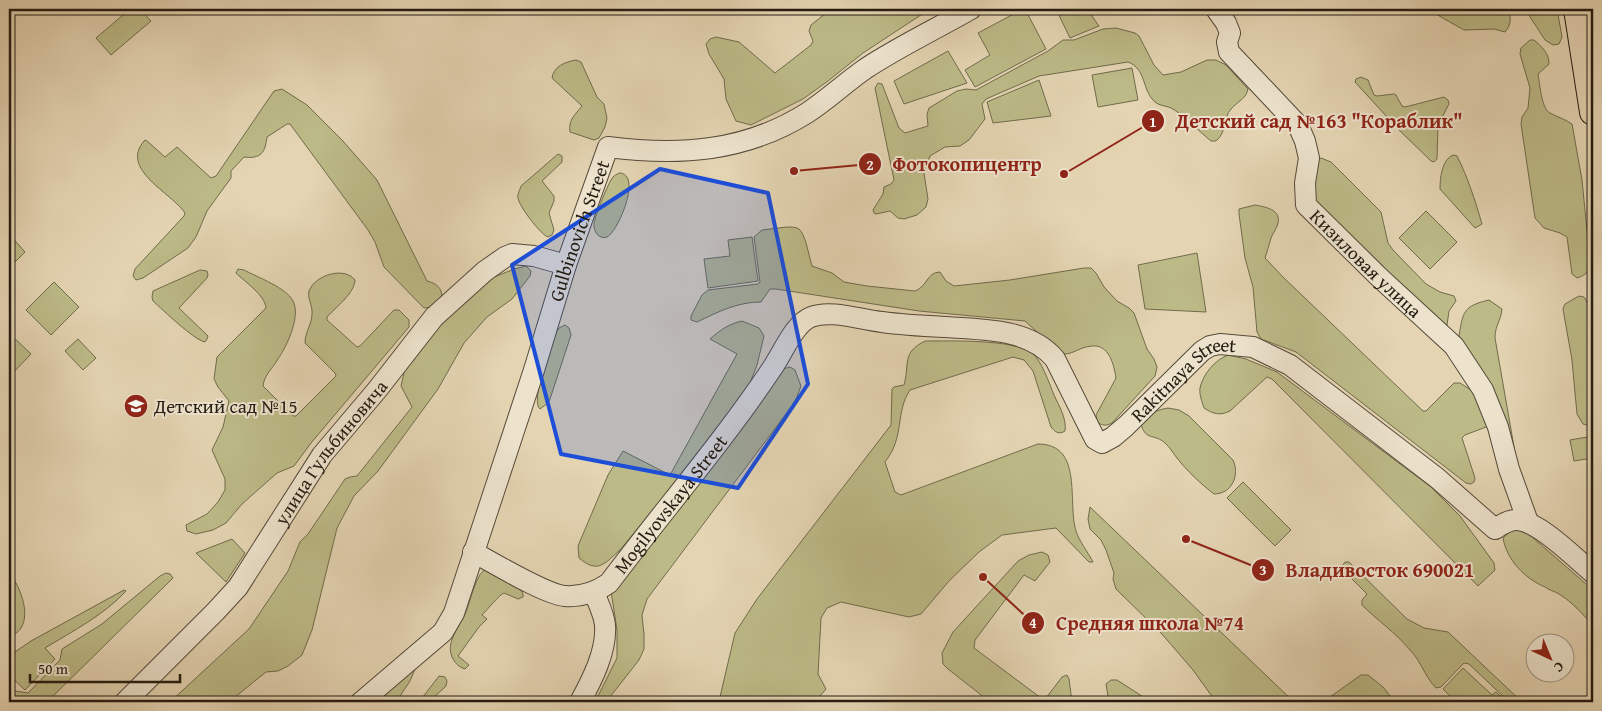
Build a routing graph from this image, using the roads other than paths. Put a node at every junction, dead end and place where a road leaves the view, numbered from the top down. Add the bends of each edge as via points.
1 (971, 9) edge
2 (1216, 9) edge
3 (1577, 9) edge
4 (1593, 112) edge
5 (566, 265) junction
6 (823, 314) joint
7 (1528, 522) junction
8 (474, 552) junction
9 (1593, 573) edge
10 (594, 592) junction
11 (125, 702) edge
12 (361, 702) edge
13 (580, 702) edge

1 - 5 street, Gulbinovich Street via 868,67 829,98 781,128 748,140 697,150 643,151 608,147
2 - 7 street, Кизиловая улица via 1230,33 1227,42 1229,52 1298,125 1306,141 1309,158 1306,205 1454,346 1483,390
3 - 4 main road
5 - 8 street, Gulbinovich Street
5 - 11 street, улица Гульбиновича via 512,254 486,271 434,317 322,455 238,587
6 - 7 street, Rakitnaya Street via 1007,332 1036,342 1055,359 1095,439 1102,443 1126,426 1202,351 1220,344 1253,347 1302,374 1437,478 1495,529 1516,520
6 - 10 street, Mogilyovskaya Street via 804,320 798,327 703,463 609,583
7 - 9 street
8 - 10 street, Mogilyovskaya Street via 542,589 563,596
8 - 12 street, Gulbinovich Street via 454,613 443,632
10 - 13 street via 602,610 604,634 599,659

